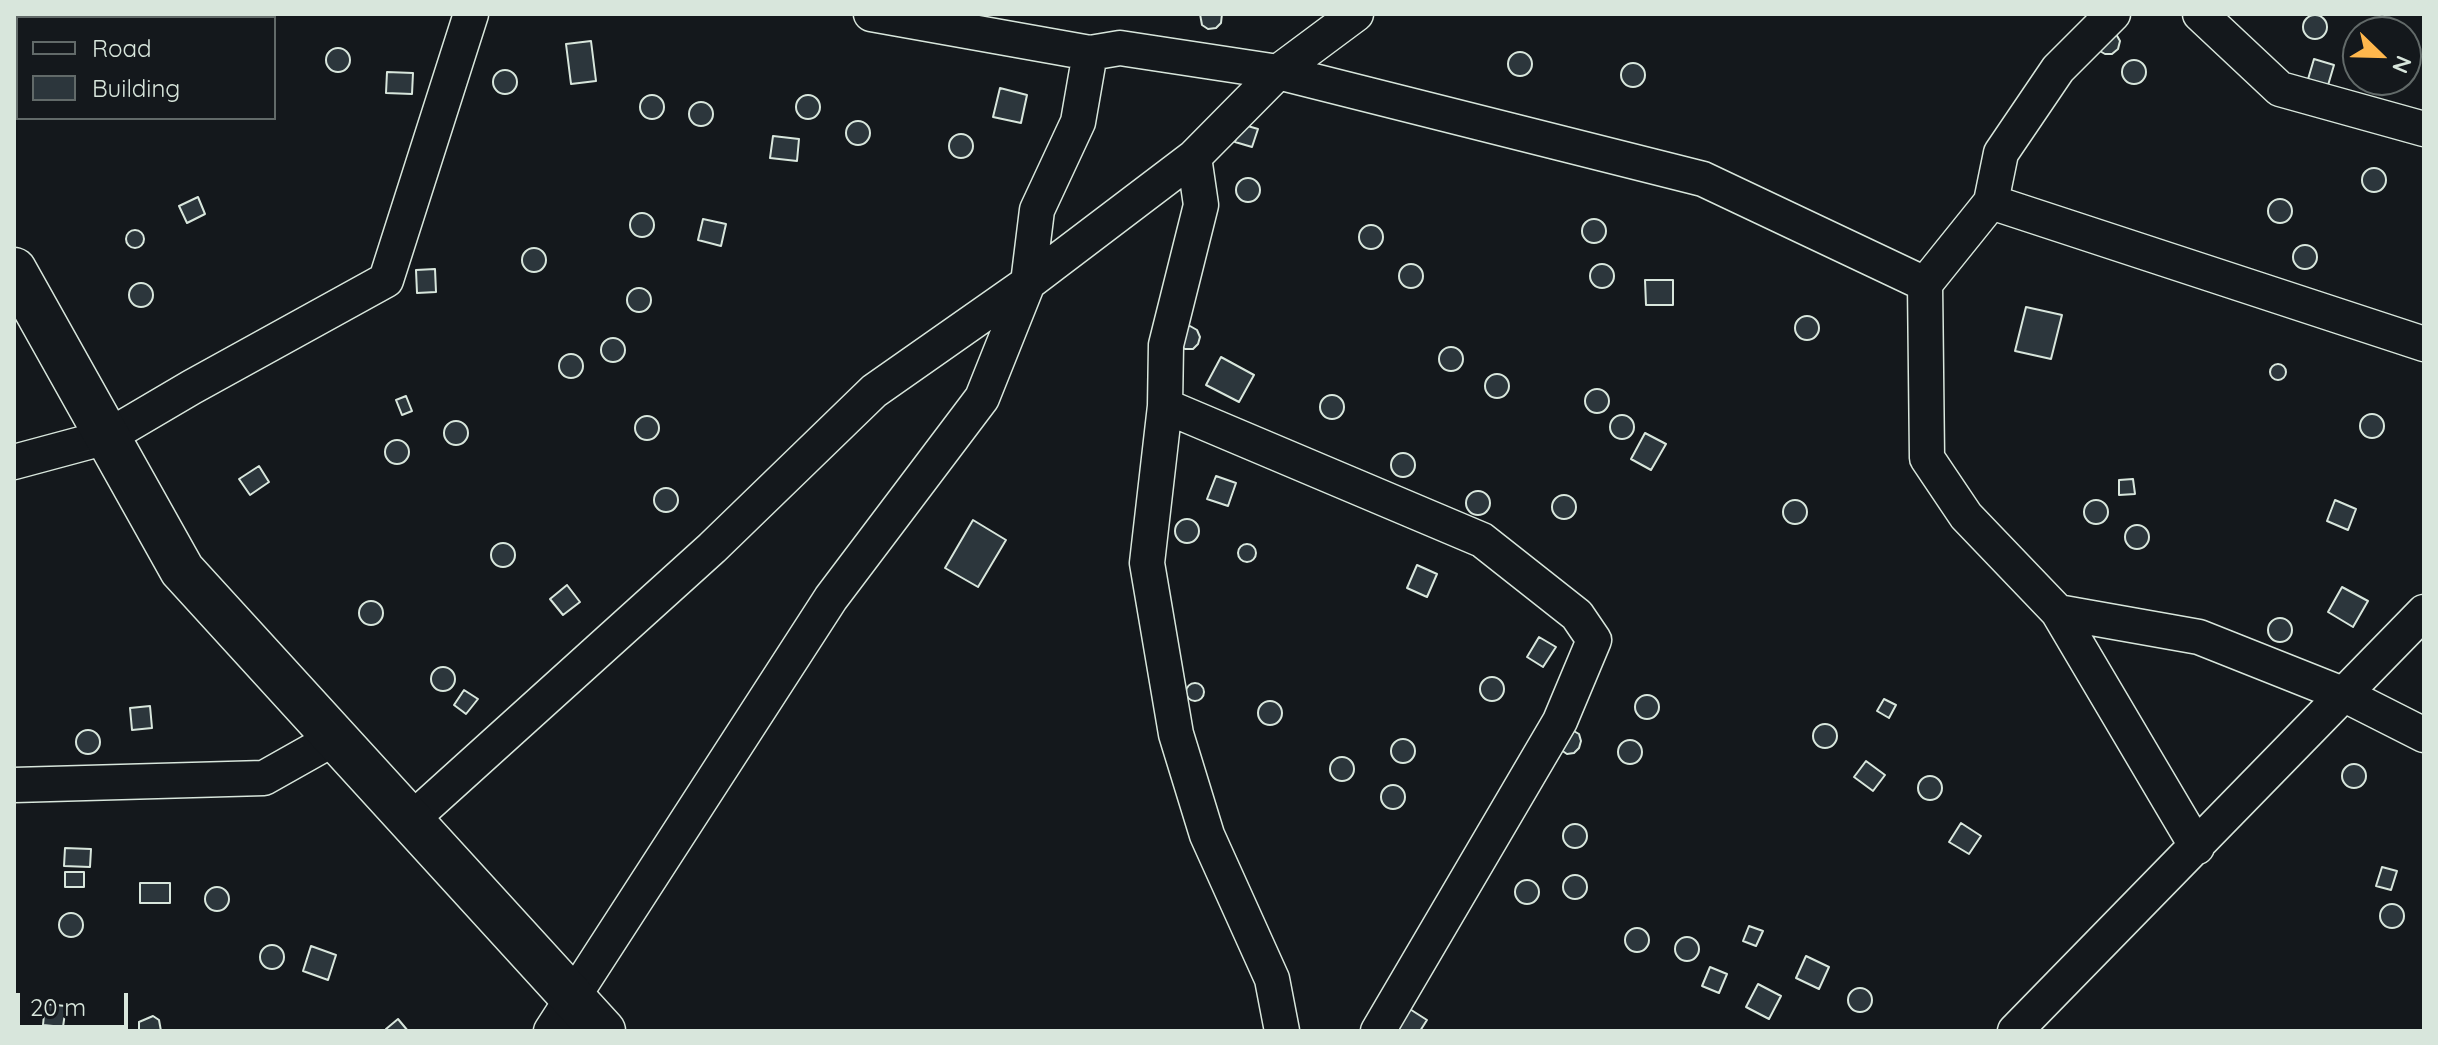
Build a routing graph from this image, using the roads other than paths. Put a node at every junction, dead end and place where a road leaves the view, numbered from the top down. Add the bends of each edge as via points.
1 (471, 14) edge
2 (871, 14) edge
3 (1356, 14) edge
4 (2113, 14) edge
5 (2200, 14) edge
6 (1090, 53) junction
7 (1278, 72) junction
8 (2424, 129) edge
9 (1194, 157) junction
10 (1991, 202) junction
11 (14, 270) edge
12 (1028, 283) junction
13 (1925, 284) junction
14 (2424, 344) edge
15 (1165, 406) junction
16 (107, 437) junction
17 (14, 462) edge
18 (2058, 612) junction
19 (2424, 612) edge
20 (2345, 695) junction
21 (2424, 735) edge
22 (335, 738) junction
23 (14, 785) edge
24 (411, 820) junction
25 (2197, 847) junction
26 (562, 1015) edge
27 (603, 1031) edge
28 (1282, 1031) edge
29 (1378, 1031) edge
30 (2015, 1031) edge

1 - 16 street via 386,280
2 - 6 street
3 - 7 street
4 - 10 street via 2058,69 2001,153
5 - 8 street via 2280,89
6 - 7 street via 1120,48
6 - 12 street via 1078,122 1037,210
7 - 9 street
7 - 13 street via 1703,179
9 - 12 street
9 - 15 street via 1201,205 1166,345
10 - 13 street
10 - 14 street
11 - 16 main road
12 - 24 street via 874,391 712,548
12 - 26 street via 982,398 831,598
13 - 18 street via 1927,458 1966,516
15 - 28 street via 1147,563 1176,734 1207,835 1272,979
15 - 29 street via 1482,540 1577,615 1594,640 1560,721
16 - 17 street
16 - 22 main road via 182,570
18 - 20 street via 2199,637
18 - 25 street
19 - 20 street
20 - 21 street
20 - 25 street
22 - 23 street via 264,778
22 - 24 main road
24 - 26 main road
25 - 30 street
26 - 27 main road

